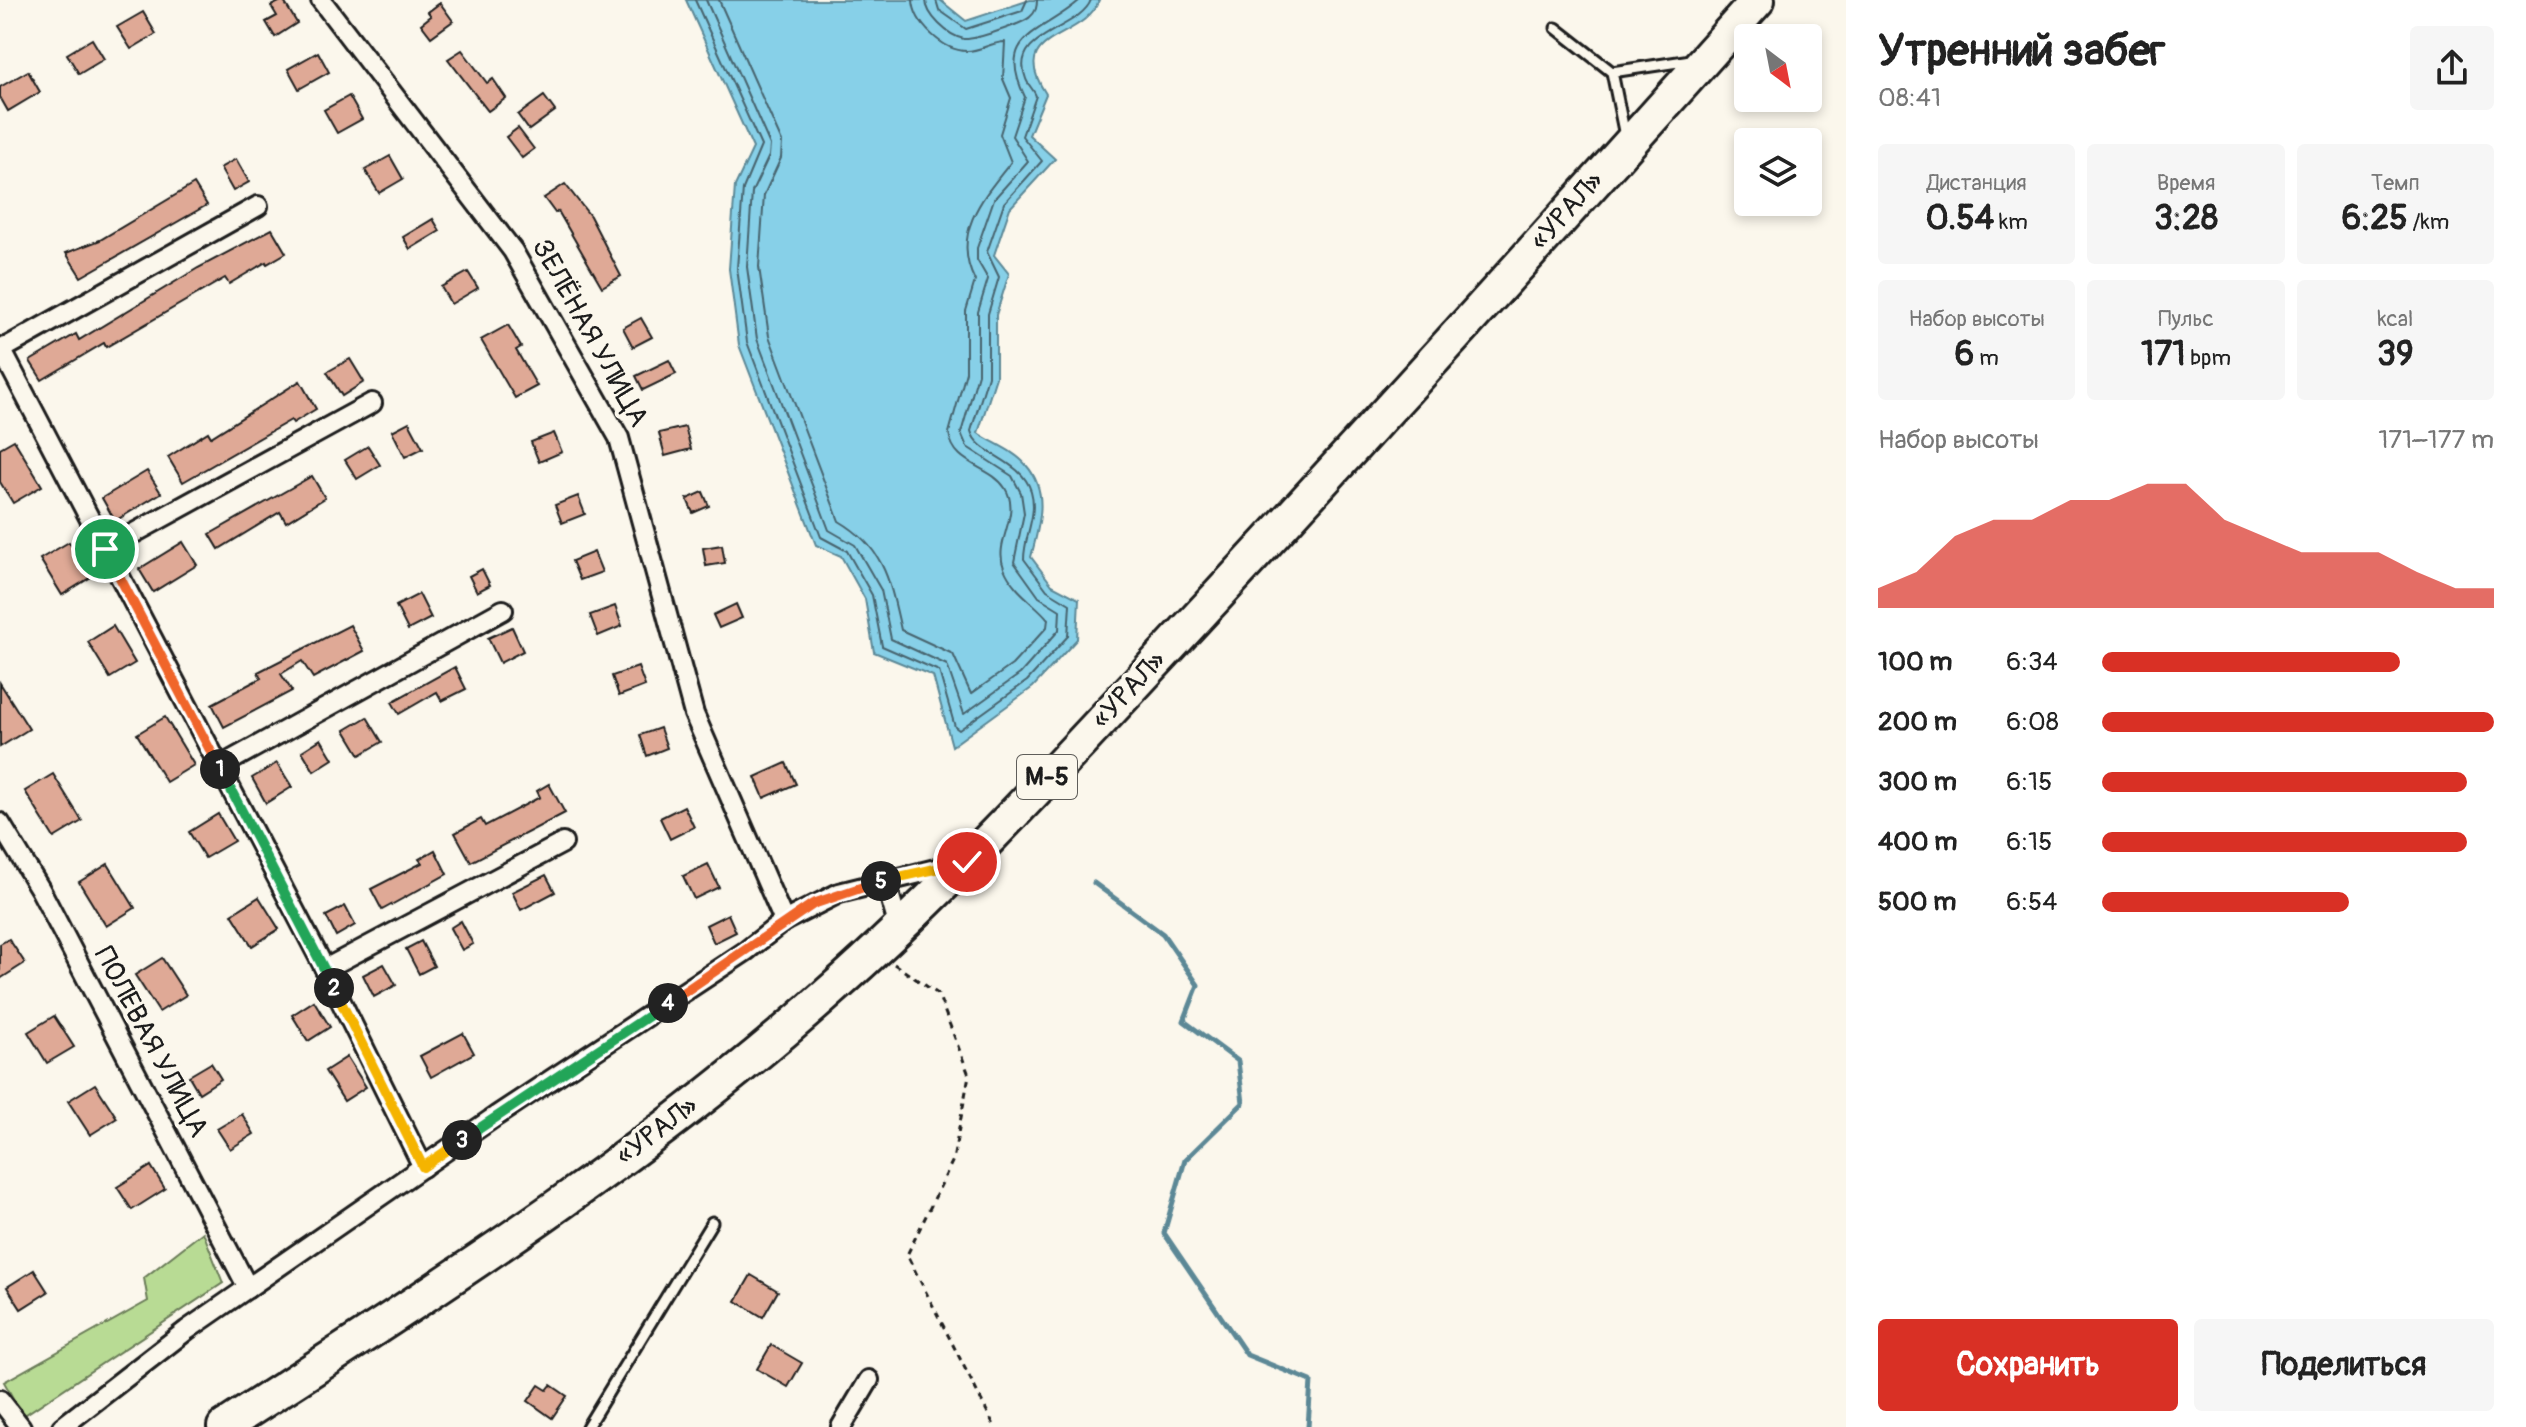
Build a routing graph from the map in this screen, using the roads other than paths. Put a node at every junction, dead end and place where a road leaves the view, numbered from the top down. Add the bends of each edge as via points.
1 (321, 0) edge
2 (1758, 0) edge
3 (1556, 28) dead end
4 (1706, 58) junction
5 (1612, 72) junction
6 (1626, 145) junction
7 (258, 206) dead end
8 (1, 349) edge
9 (372, 403) dead end
10 (105, 549) junction
11 (503, 610) dead end
12 (219, 767) junction
13 (0, 823) edge
14 (563, 843) dead end
15 (967, 862) junction
16 (874, 882) junction
17 (784, 921) junction
18 (899, 928) junction
19 (325, 969) junction
20 (423, 1167) junction
21 (712, 1222) dead end
22 (248, 1288) junction
23 (869, 1380) dead end
24 (0, 1400) edge
25 (21, 1427) edge
26 (62, 1427) edge
27 (224, 1427) edge
28 (587, 1427) edge
29 (841, 1427) edge

1 - 17 street, ЗЕЛЁНАЯ УЛИЦА via 513,251 619,438 694,714
2 - 4 highway, «УРАЛ» / М-5
3 - 5 lane
4 - 5 lane
4 - 6 highway, «УРАЛ» / М-5
5 - 6 lane
6 - 15 highway, «УРАЛ» / М-5 via 1243,568
7 - 8 street
8 - 10 street
9 - 10 street
10 - 12 street
11 - 12 street
12 - 19 street
13 - 22 street, ПОЛЕВАЯ УЛИЦА via 40,889
14 - 19 street
15 - 16 street
15 - 18 highway, «УРАЛ» / М-5
16 - 17 street via 813,904
16 - 18 street via 889,893
17 - 20 street
18 - 27 highway, «УРАЛ» / М-5 via 752,1058 661,1129 456,1274
19 - 20 street
20 - 22 street
21 - 28 lane
22 - 26 street
23 - 29 street
24 - 25 street

